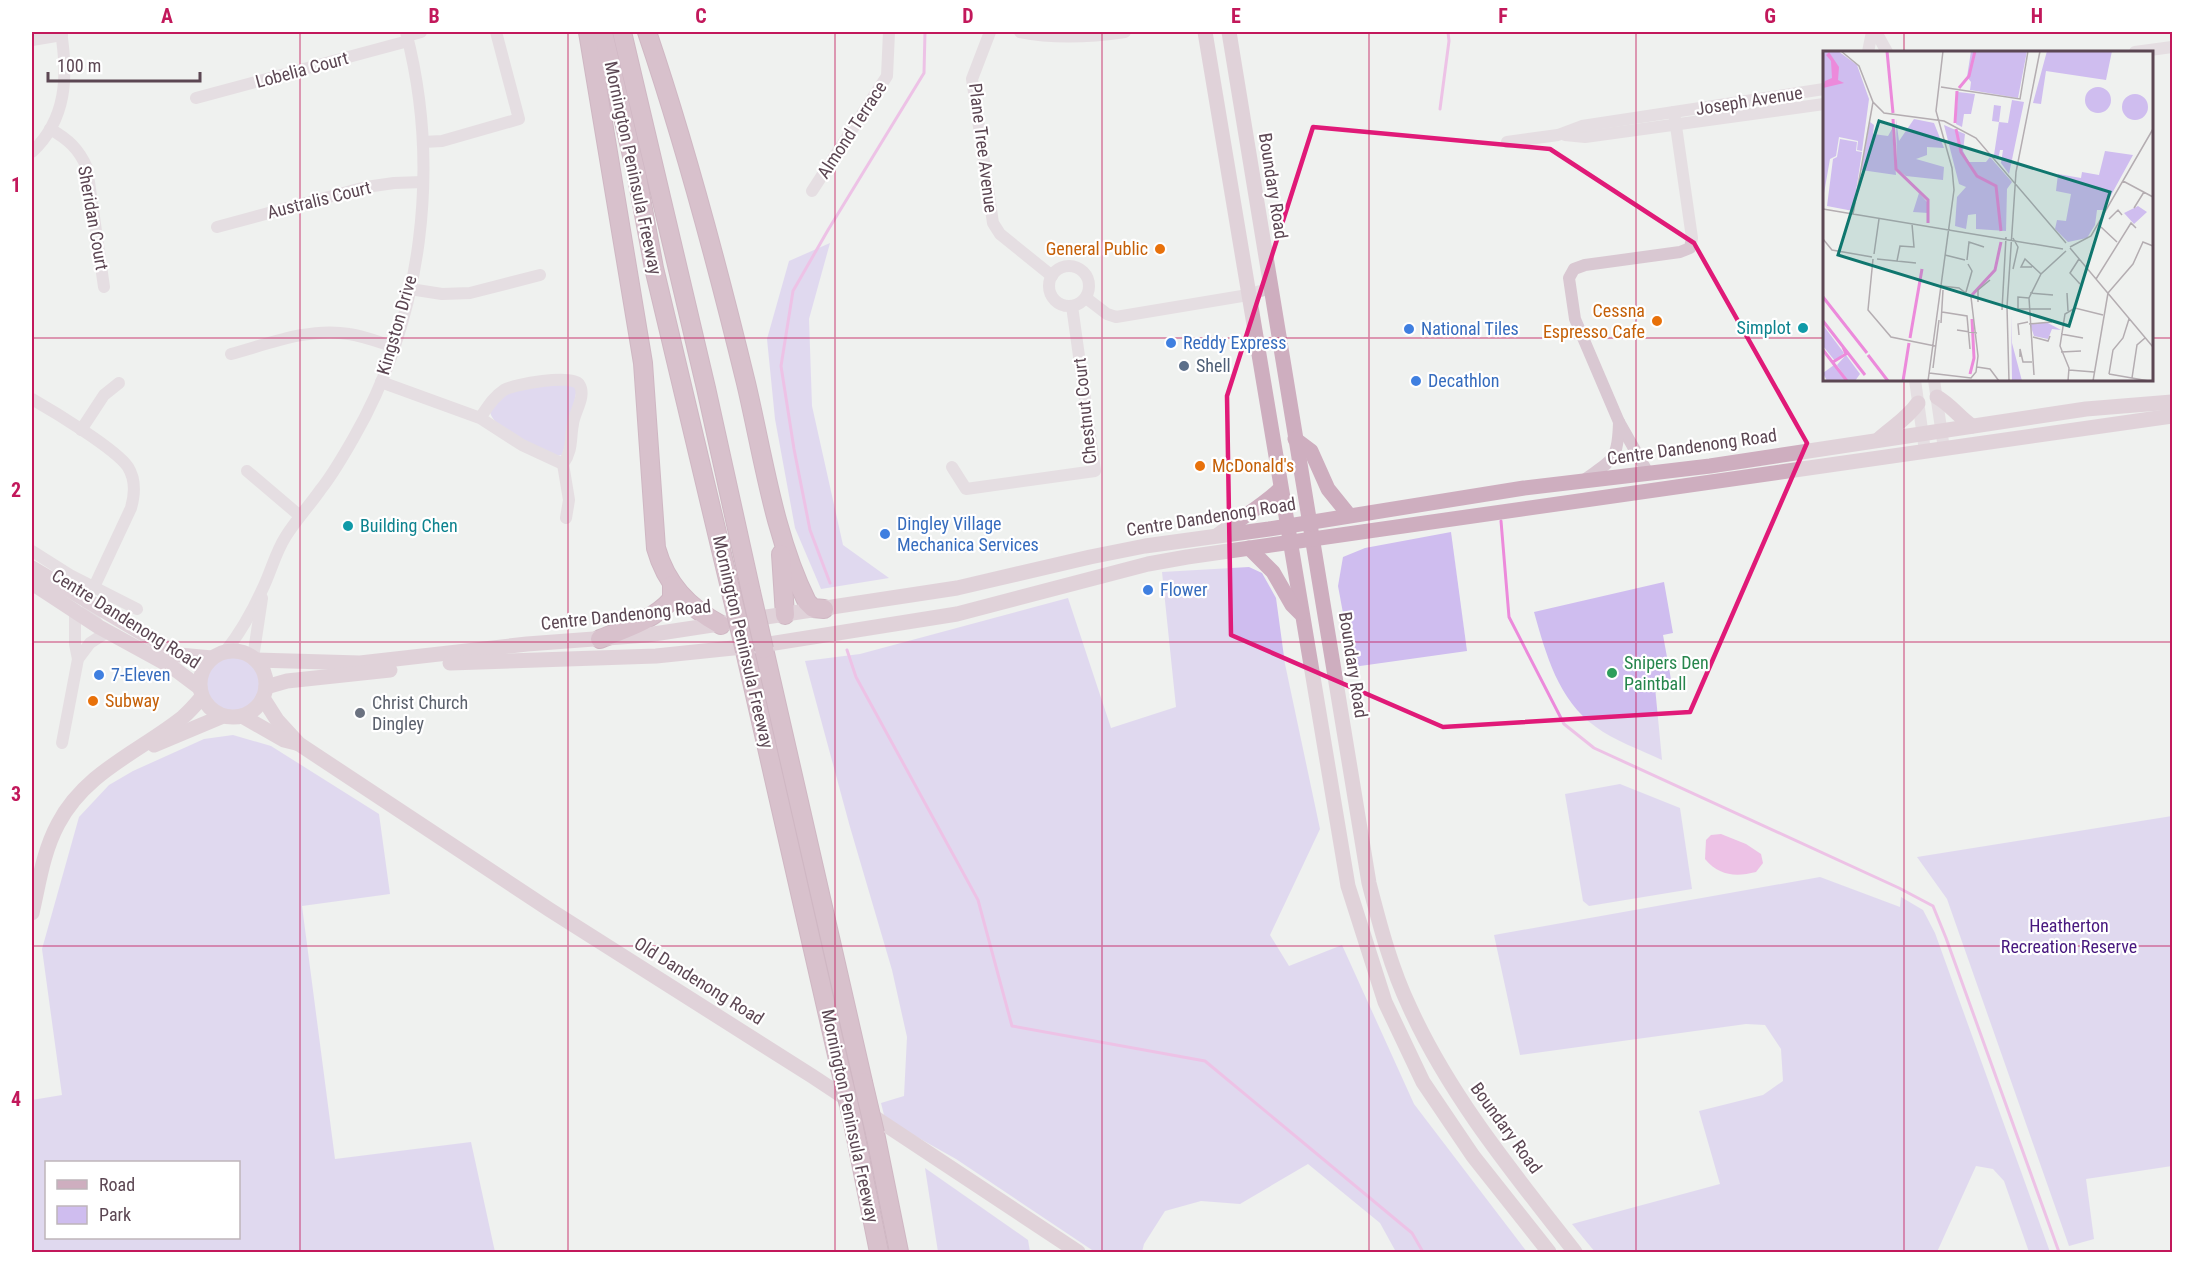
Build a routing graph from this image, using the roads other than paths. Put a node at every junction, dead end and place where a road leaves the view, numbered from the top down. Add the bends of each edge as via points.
1 (421, 32) edge
2 (496, 32) edge
3 (588, 32) edge
4 (603, 32) edge
5 (622, 32) edge
6 (647, 32) edge
7 (889, 32) edge
8 (990, 32) edge
9 (1020, 32) edge
10 (1125, 32) edge
11 (1205, 32) edge
12 (1874, 32) edge
13 (61, 33) edge
14 (1232, 35) edge
15 (407, 36) edge
16 (32, 40) edge
17 (2172, 47) edge
18 (1868, 51) edge
19 (1886, 51) edge
20 (2142, 51) edge
21 (1823, 89) edge
22 (196, 98) dead end
23 (1823, 104) edge
24 (1675, 118) junction
25 (50, 129) junction
26 (423, 142) junction
27 (1507, 142) dead end
28 (32, 152) edge
29 (423, 182) junction
30 (812, 191) dead end
31 (217, 227) dead end
32 (540, 275) dead end
33 (1052, 276) junction
34 (104, 287) dead end
35 (410, 290) junction
36 (1271, 294) junction
37 (1248, 295) junction
38 (1086, 298) junction
39 (1072, 306) junction
40 (1254, 333) junction
41 (394, 347) junction
42 (231, 354) dead end
43 (1915, 381) edge
44 (1934, 381) edge
45 (381, 382) junction
46 (119, 383) dead end
47 (1937, 397) junction
48 (32, 399) edge
49 (2172, 402) edge
50 (1918, 403) junction
51 (2172, 416) edge
52 (480, 418) junction
53 (1619, 422) junction
54 (1972, 426) junction
55 (81, 430) junction
56 (1942, 431) junction
57 (1922, 434) junction
58 (1295, 439) junction
59 (1878, 440) junction
60 (1944, 449) junction
61 (1925, 452) junction
62 (563, 464) junction
63 (952, 467) dead end
64 (247, 471) dead end
65 (1648, 473) junction
66 (1584, 480) junction
67 (1280, 489) junction
68 (1349, 515) junction
69 (300, 516) junction
70 (566, 518) dead end
71 (1310, 522) junction
72 (778, 523) junction
73 (1287, 526) junction
74 (1250, 531) junction
75 (1217, 536) junction
76 (1312, 539) junction
77 (1290, 543) junction
78 (1251, 548) junction
79 (32, 551) edge
80 (32, 568) edge
81 (32, 584) edge
82 (672, 585) junction
83 (263, 588) junction
84 (90, 594) junction
85 (137, 609) dead end
86 (824, 609) junction
87 (75, 612) junction
88 (785, 615) junction
89 (1302, 615) junction
90 (721, 625) junction
91 (103, 629) junction
92 (600, 639) junction
93 (758, 647) junction
94 (219, 655) junction
95 (78, 659) junction
96 (254, 659) junction
97 (264, 692) junction
98 (201, 693) junction
99 (223, 716) junction
100 (242, 716) junction
101 (62, 744) dead end
102 (299, 744) junction
103 (126, 756) junction
104 (32, 913) edge
105 (879, 1252) edge
106 (898, 1252) edge
107 (1078, 1252) edge
108 (1549, 1252) edge
109 (1575, 1252) edge

1 - 15 street, Lobelia Court
2 - 26 street via 519,119 441,141
3 - 82 highway via 643,363 656,548
4 - 93 highway, Mornington Peninsula Freeway, bridge via 732,596
5 - 93 highway, Mornington Peninsula Freeway, bridge via 706,388 751,592
6 - 72 highway via 717,265
7 - 30 street, Almond Terrace via 887,76
8 - 33 street, Plane Tree Avenue via 972,79 993,223 1000,234
9 - 10 street via 1098,36
11 - 37 main road
12 - 18 street
12 - 19 street
13 - 16 street
13 - 25 street via 66,76 59,111
14 - 36 main road, Boundary Road
15 - 22 street, Lobelia Court
15 - 26 street, Kingston Drive
17 - 20 street
21 - 24 street, Joseph Avenue
23 - 24 street, Joseph Avenue
24 - 27 street, Joseph Avenue via 1582,126 1557,135
24 - 53 street, Joseph Avenue via 1692,238 1690,248 1585,265 1574,269 1569,278 1575,319
25 - 28 street
25 - 34 street, Sheridan Court via 78,150 87,168
26 - 29 street, Kingston Drive
29 - 31 street, Australis Court via 366,187
29 - 35 street, Kingston Drive
32 - 35 street via 470,293
33 - 38 street via 1056,270 1070,266 1083,271 1089,284
33 - 39 street via 1049,285 1053,298
35 - 41 street, Kingston Drive
36 - 37 street
36 - 40 main road
36 - 58 main road, Boundary Road
37 - 38 street via 1116,316
37 - 40 main road
38 - 39 street
39 - 63 street, Chestnut Court via 1095,471 966,489
40 - 67 main road
41 - 42 street via 349,333 320,333
41 - 45 street, Kingston Drive
43 - 50 street
44 - 47 street
45 - 52 street
45 - 69 street, Kingston Drive via 354,438
46 - 55 street via 104,395
47 - 54 main road
47 - 56 street
48 - 55 street
49 - 54 main road, Centre Dandenong Road via 2086,409
50 - 57 street
50 - 59 main road
51 - 60 main road, Centre Dandenong Road
52 - 62 street via 522,445
52 - 62 street via 496,395 514,385 560,379 576,381 581,397 572,425 571,449
53 - 65 street, Joseph Avenue
53 - 66 street, Joseph Avenue via 1614,456
54 - 56 main road, Centre Dandenong Road
55 - 84 street via 122,460 135,489 131,508
56 - 57 main road, Centre Dandenong Road
56 - 60 street
57 - 59 main road, Centre Dandenong Road
57 - 61 street
58 - 68 main road via 1311,451 1328,489
58 - 71 main road, Boundary Road
59 - 65 main road, Centre Dandenong Road
60 - 61 main road, Centre Dandenong Road
61 - 76 main road, Centre Dandenong Road
62 - 70 street via 569,500
64 - 69 street
65 - 66 main road, Centre Dandenong Road
66 - 68 main road, Centre Dandenong Road
67 - 73 main road
67 - 75 main road via 1264,505
68 - 71 main road, Centre Dandenong Road
69 - 83 street, Kingston Drive via 276,552
71 - 73 main road, Centre Dandenong Road
71 - 76 main road, Boundary Road
72 - 86 highway via 805,599 813,608
72 - 88 highway
73 - 74 main road, Centre Dandenong Road
73 - 77 main road
74 - 75 main road, Centre Dandenong Road
74 - 78 main road
75 - 86 main road, Centre Dandenong Road via 1107,553 957,588
76 - 77 main road, Centre Dandenong Road
76 - 109 main road, Boundary Road via 1369,883 1397,978 1442,1071 1488,1139
77 - 78 main road, Centre Dandenong Road
77 - 89 main road
78 - 89 main road via 1274,572
78 - 93 main road, Centre Dandenong Road via 1148,564 957,614
79 - 84 street, Centre Dandenong Road via 70,575
80 - 84 main road, Centre Dandenong Road
81 - 87 main road, Centre Dandenong Road
82 - 90 highway via 696,610
82 - 92 highway via 671,600 656,613
83 - 94 street, Kingston Drive via 237,638
83 - 96 street, Kingston Drive
84 - 85 street, Centre Dandenong Road
84 - 91 street via 91,615
84 - 94 main road, Centre Dandenong Road via 106,612 179,654
86 - 88 main road, Centre Dandenong Road
87 - 91 main road, Centre Dandenong Road
87 - 95 street
88 - 90 main road, Centre Dandenong Road
88 - 93 main road via 779,629
89 - 108 main road via 1348,886 1385,1002 1423,1082 1473,1156
90 - 92 main road, Centre Dandenong Road
90 - 93 main road
91 - 95 street
91 - 98 main road, Centre Dandenong Road via 178,671
92 - 96 main road, Centre Dandenong Road via 360,663
93 - 97 main road, Centre Dandenong Road via 657,656 443,664 287,681
93 - 105 highway, Mornington Peninsula Freeway, bridge
93 - 106 highway, Mornington Peninsula Freeway, bridge via 875,1133
94 - 96 main road via 240,652
94 - 98 main road via 202,672
95 - 101 street
96 - 97 main road via 263,670
97 - 100 main road via 252,711
97 - 102 main road, Old Dandenong Road via 277,720
98 - 99 main road via 209,707
98 - 103 main road via 182,718
99 - 100 main road
99 - 103 main road
100 - 102 main road, Old Dandenong Road via 284,740
102 - 107 main road, Old Dandenong Road
103 - 104 main road via 98,774 63,814 48,848

